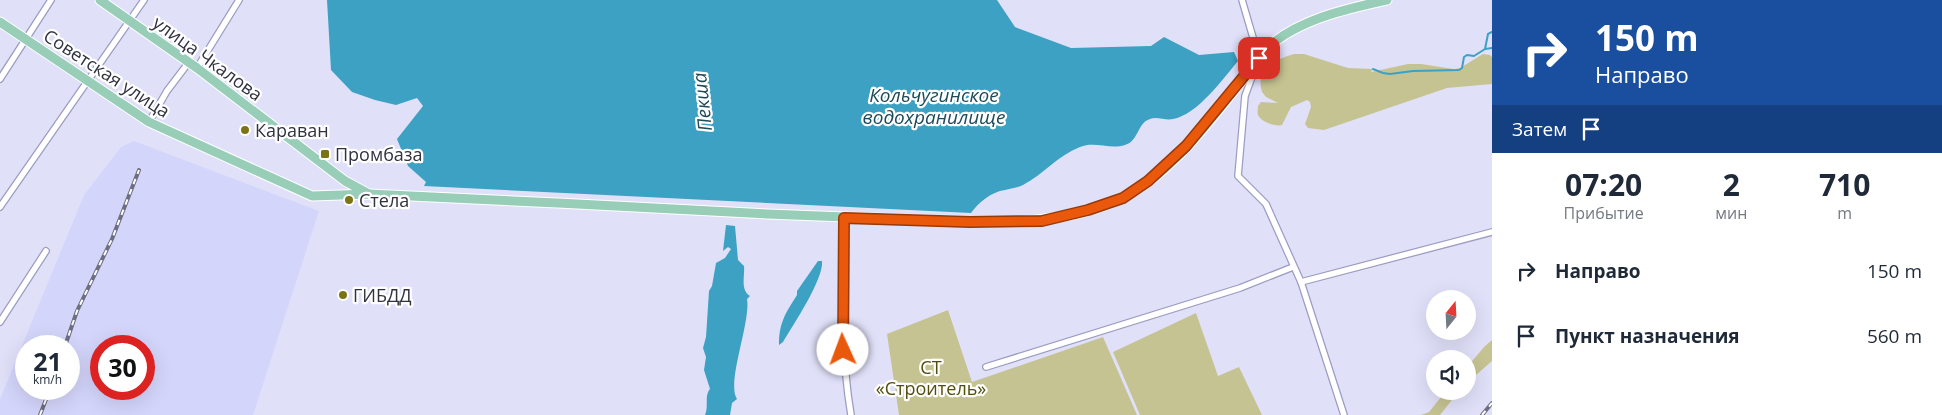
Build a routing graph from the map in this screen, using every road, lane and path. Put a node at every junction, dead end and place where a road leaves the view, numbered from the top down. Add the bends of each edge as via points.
1 (51, 0) edge
2 (100, 0) edge
3 (144, 0) edge
4 (239, 0) edge
5 (1242, 0) edge
6 (1387, 0) edge
7 (130, 21) junction
8 (0, 22) edge
9 (25, 40) junction
10 (1259, 58) junction
11 (189, 62) junction
12 (198, 68) junction
13 (0, 79) edge
14 (88, 81) junction
15 (149, 122) junction
16 (369, 194) junction
17 (0, 207) edge
18 (844, 218) junction
19 (1492, 232) edge
20 (46, 251) dead end
21 (1293, 267) junction
22 (1301, 282) junction
23 (0, 322) edge
24 (986, 367) dead end
25 (851, 415) edge
26 (1344, 415) edge

1 - 9 street
2 - 7 main road, улица Чкалова
3 - 7 street
4 - 12 street
5 - 10 street
6 - 10 main road, Советская улица via 1306,24 1275,41
7 - 11 main road, улица Чкалова
7 - 14 street
8 - 9 main road, Советская улица
9 - 13 street
9 - 14 main road, Советская улица
10 - 18 main road, Советская улица via 1186,146 1148,181 1123,198 1042,221
10 - 21 street via 1244,96 1238,176 1266,204
11 - 12 main road, улица Чкалова
11 - 15 street
12 - 16 main road, улица Чкалова via 345,181
14 - 15 main road, Советская улица
14 - 17 street
15 - 16 main road, Советская улица via 312,196
16 - 18 main road, Советская улица
18 - 25 street via 842,330
19 - 22 street
20 - 23 street
21 - 22 street
21 - 24 street via 1240,288
22 - 26 street

